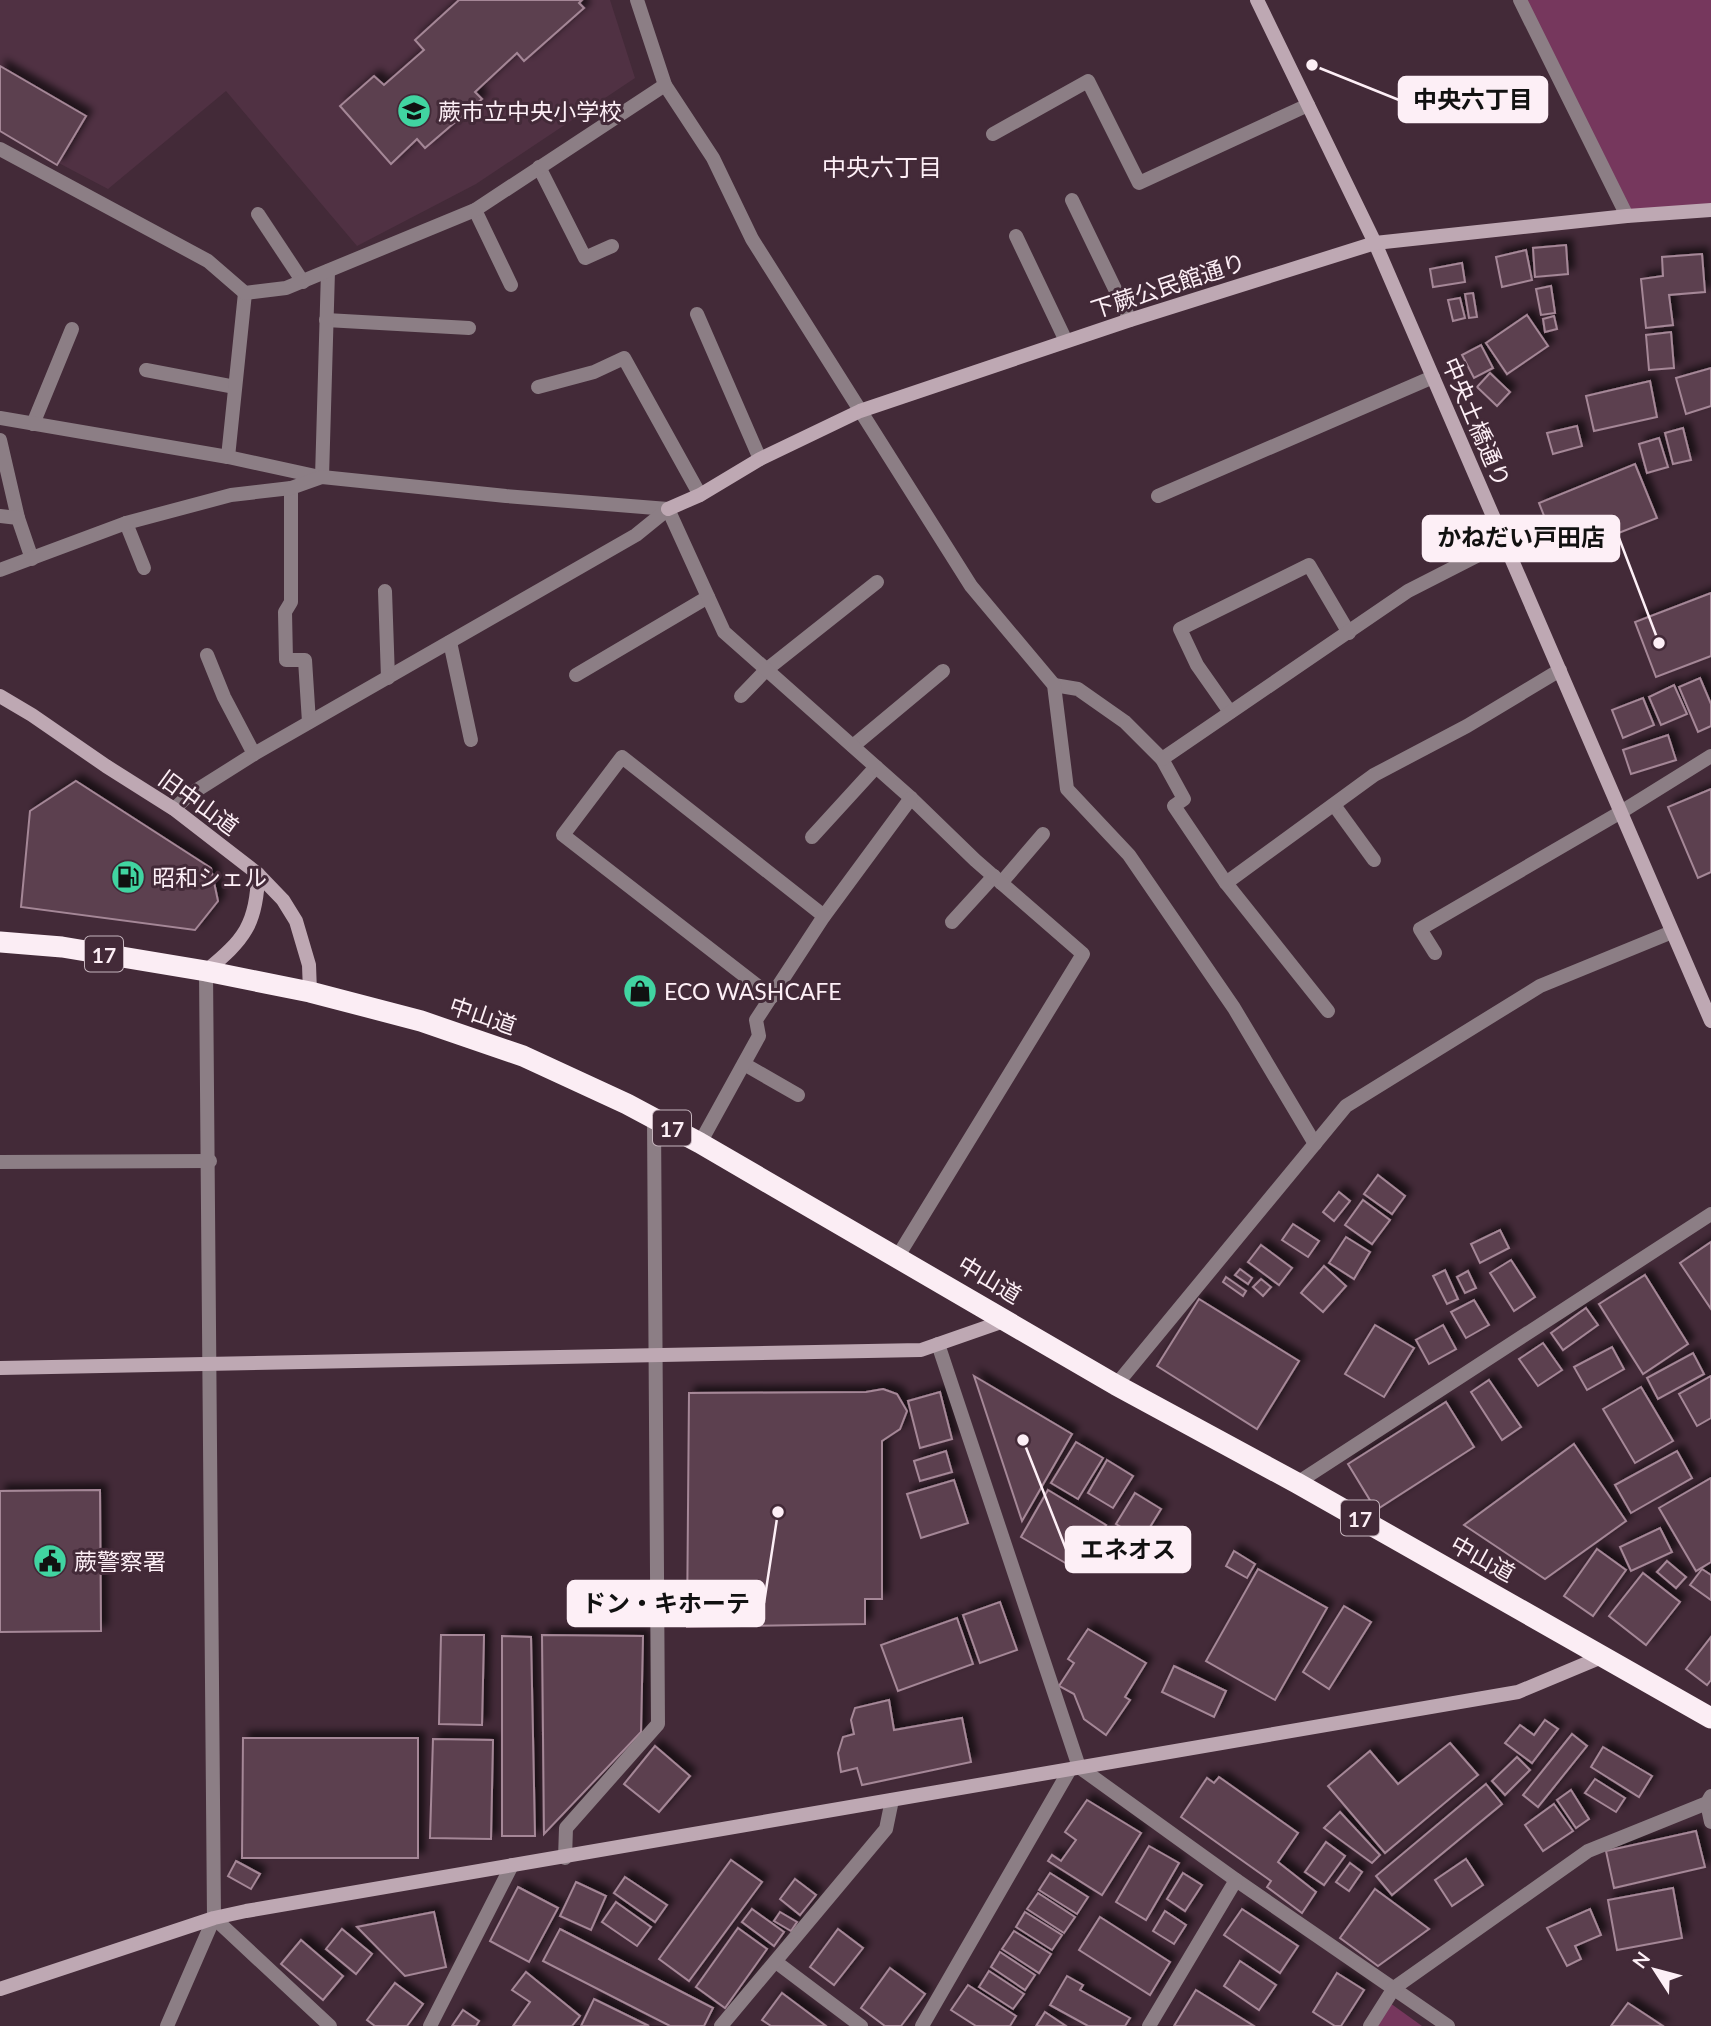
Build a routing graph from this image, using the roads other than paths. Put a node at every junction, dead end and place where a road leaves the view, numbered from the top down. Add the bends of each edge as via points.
1 (637, 0) edge
2 (1257, 0) edge
3 (1520, 0) edge
4 (665, 85) junction
5 (1308, 105) junction
6 (993, 134) dead end
7 (0, 149) edge
8 (539, 167) junction
9 (1072, 200) dead end
10 (1711, 209) edge
11 (475, 210) junction
12 (258, 214) dead end
13 (1627, 216) junction
14 (1016, 236) dead end
15 (1375, 243) junction
16 (611, 246) dead end
17 (328, 271) junction
18 (303, 282) junction
19 (510, 285) dead end
20 (245, 293) junction
21 (696, 314) dead end
22 (326, 320) junction
23 (1130, 320) junction
24 (469, 328) dead end
25 (72, 329) dead end
26 (1066, 341) junction
27 (146, 370) dead end
28 (1433, 377) junction
29 (235, 387) junction
30 (538, 387) dead end
31 (860, 411) junction
32 (0, 418) edge
33 (33, 424) junction
34 (0, 440) edge
35 (228, 457) junction
36 (760, 459) junction
37 (322, 477) junction
38 (291, 488) junction
39 (700, 495) junction
40 (1158, 496) dead end
41 (668, 509) junction
42 (0, 516) edge
43 (18, 518) junction
44 (126, 523) junction
45 (1504, 542) junction
46 (32, 559) junction
47 (144, 568) dead end
48 (0, 570) edge
49 (877, 582) dead end
50 (385, 591) dead end
51 (708, 597) junction
52 (1349, 632) junction
53 (450, 642) junction
54 (206, 655) dead end
55 (766, 670) junction
56 (1560, 670) junction
57 (943, 671) dead end
58 (576, 675) dead end
59 (387, 678) junction
60 (1054, 685) junction
61 (0, 696) edge
62 (741, 696) dead end
63 (1230, 712) junction
64 (309, 722) junction
65 (471, 740) dead end
66 (853, 746) junction
67 (254, 754) junction
68 (1711, 756) edge
69 (1162, 759) junction
70 (876, 766) junction
71 (911, 798) junction
72 (1334, 805) junction
73 (174, 809) junction
74 (1621, 812) junction
75 (1043, 834) dead end
76 (812, 837) dead end
77 (1374, 860) dead end
78 (258, 874) junction
79 (998, 880) junction
80 (1226, 883) junction
81 (824, 916) junction
82 (952, 922) dead end
83 (1672, 932) junction
84 (0, 943) edge
85 (1435, 953) dead end
86 (206, 971) junction
87 (310, 992) junction
88 (772, 997) junction
89 (1328, 1011) dead end
90 (1711, 1021) edge
91 (744, 1064) junction
92 (798, 1095) dead end
93 (654, 1119) junction
94 (699, 1143) junction
95 (1315, 1144) junction
96 (0, 1161) edge
97 (209, 1161) junction
98 (1711, 1214) edge
99 (898, 1256) junction
100 (1007, 1320) junction
101 (938, 1345) junction
102 (654, 1354) junction
103 (210, 1365) junction
104 (0, 1368) edge
105 (1116, 1385) junction
106 (1297, 1483) junction
107 (1604, 1656) junction
108 (1711, 1718) edge
109 (1074, 1769) junction
110 (891, 1800) junction
111 (1709, 1800) edge
112 (1711, 1822) edge
113 (565, 1858) junction
114 (512, 1865) junction
115 (1236, 1880) junction
116 (214, 1918) junction
117 (776, 1962) junction
118 (1394, 1988) junction
119 (0, 1989) edge
120 (167, 2026) edge
121 (330, 2026) edge
122 (430, 2026) edge
123 (721, 2026) edge
124 (861, 2026) edge
125 (922, 2026) edge
126 (1149, 2026) edge
127 (1370, 2026) edge
128 (1448, 2026) edge

1 - 4 street
2 - 5 street, 中央土橋通り
3 - 13 street
4 - 8 street
4 - 31 street via 713,158 752,239
5 - 6 street via 1139,183 1088,81
5 - 15 street, 中央土橋通り
7 - 20 street via 208,261
8 - 11 street
8 - 16 street via 584,258
9 - 23 street
10 - 13 street, 下蕨公民館通り
11 - 17 street
11 - 19 street
12 - 18 street
13 - 15 street, 下蕨公民館通り
14 - 26 street
15 - 23 street, 下蕨公民館通り
15 - 28 street, 中央土橋通り
17 - 18 street
17 - 22 street
18 - 20 street
20 - 29 street
21 - 36 street
22 - 24 street
22 - 37 street
23 - 26 street, 下蕨公民館通り
25 - 33 street
26 - 31 street, 下蕨公民館通り
27 - 29 street
28 - 40 street
28 - 45 street, 中央土橋通り
29 - 35 street
30 - 39 street via 625,358
31 - 36 street, 下蕨公民館通り
31 - 60 street via 971,586
32 - 33 street
33 - 35 street
34 - 43 street
35 - 37 street
36 - 39 street, 下蕨公民館通り
37 - 38 street
37 - 41 street
38 - 44 street via 231,495
38 - 64 street via 286,660 305,660
39 - 41 street, 下蕨公民館通り
41 - 51 street
41 - 53 street via 636,535
42 - 43 street
43 - 46 street
44 - 46 street
44 - 47 street
45 - 52 street via 1408,591
45 - 56 street, 中央土橋通り
46 - 48 street
49 - 55 street
50 - 59 street
51 - 55 street via 724,632
51 - 58 street
52 - 63 street
52 - 63 street via 1309,565 1180,629 1197,665
53 - 59 street
53 - 65 street
54 - 67 street
55 - 62 street
55 - 66 street
56 - 72 street via 1374,775
56 - 74 street, 中央土橋通り
57 - 66 street
59 - 64 street
60 - 69 street via 1078,689 1125,722
60 - 95 street via 1067,789 1129,855 1234,1008
61 - 73 street, 旧中山道
63 - 69 street
64 - 67 street
66 - 70 street
67 - 73 street
68 - 74 street
69 - 80 street via 1184,799 1174,806
70 - 71 street
70 - 76 street
71 - 79 street
71 - 81 street
72 - 77 street
72 - 80 street
73 - 78 street, 旧中山道
74 - 83 street, 中央土橋通り
74 - 85 street via 1420,929
75 - 79 street
78 - 86 street via 253,917 243,936
78 - 87 street, 旧中山道 via 296,922 309,965
79 - 82 street
79 - 99 street via 1083,954
80 - 89 street
81 - 88 street
81 - 88 street via 622,757 563,835
83 - 90 street, 中央土橋通り
83 - 95 street via 1540,986 1346,1106
84 - 86 highway, 17 via 62,947
86 - 87 highway, 中山道 / 17
86 - 97 street
87 - 93 highway, 中山道 / 17 via 421,1021 523,1056
88 - 91 street via 756,1020 759,1036
91 - 92 street
91 - 94 street
93 - 94 highway, 中山道 / 17
93 - 102 street
94 - 99 highway, 中山道 / 17
95 - 105 street
96 - 97 street
97 - 103 street
98 - 106 street
99 - 100 highway, 中山道 / 17
100 - 101 street
100 - 105 highway, 中山道 / 17
101 - 102 street via 922,1350
101 - 109 street
102 - 103 street
102 - 113 street via 658,1724 566,1828
103 - 104 street
103 - 116 street
105 - 106 highway, 中山道 / 17
106 - 107 highway, 中山道 / 17
107 - 108 highway, 中山道 / 17
107 - 109 street via 1518,1692
109 - 110 street
109 - 115 street
109 - 125 street
110 - 113 street
110 - 117 street via 887,1829
111 - 112 street
111 - 118 street via 1588,1851
113 - 114 street
114 - 116 street
114 - 122 street
115 - 118 street
115 - 126 street
116 - 119 street
116 - 120 street
116 - 121 street
117 - 123 street
117 - 124 street
118 - 127 street
118 - 128 street

